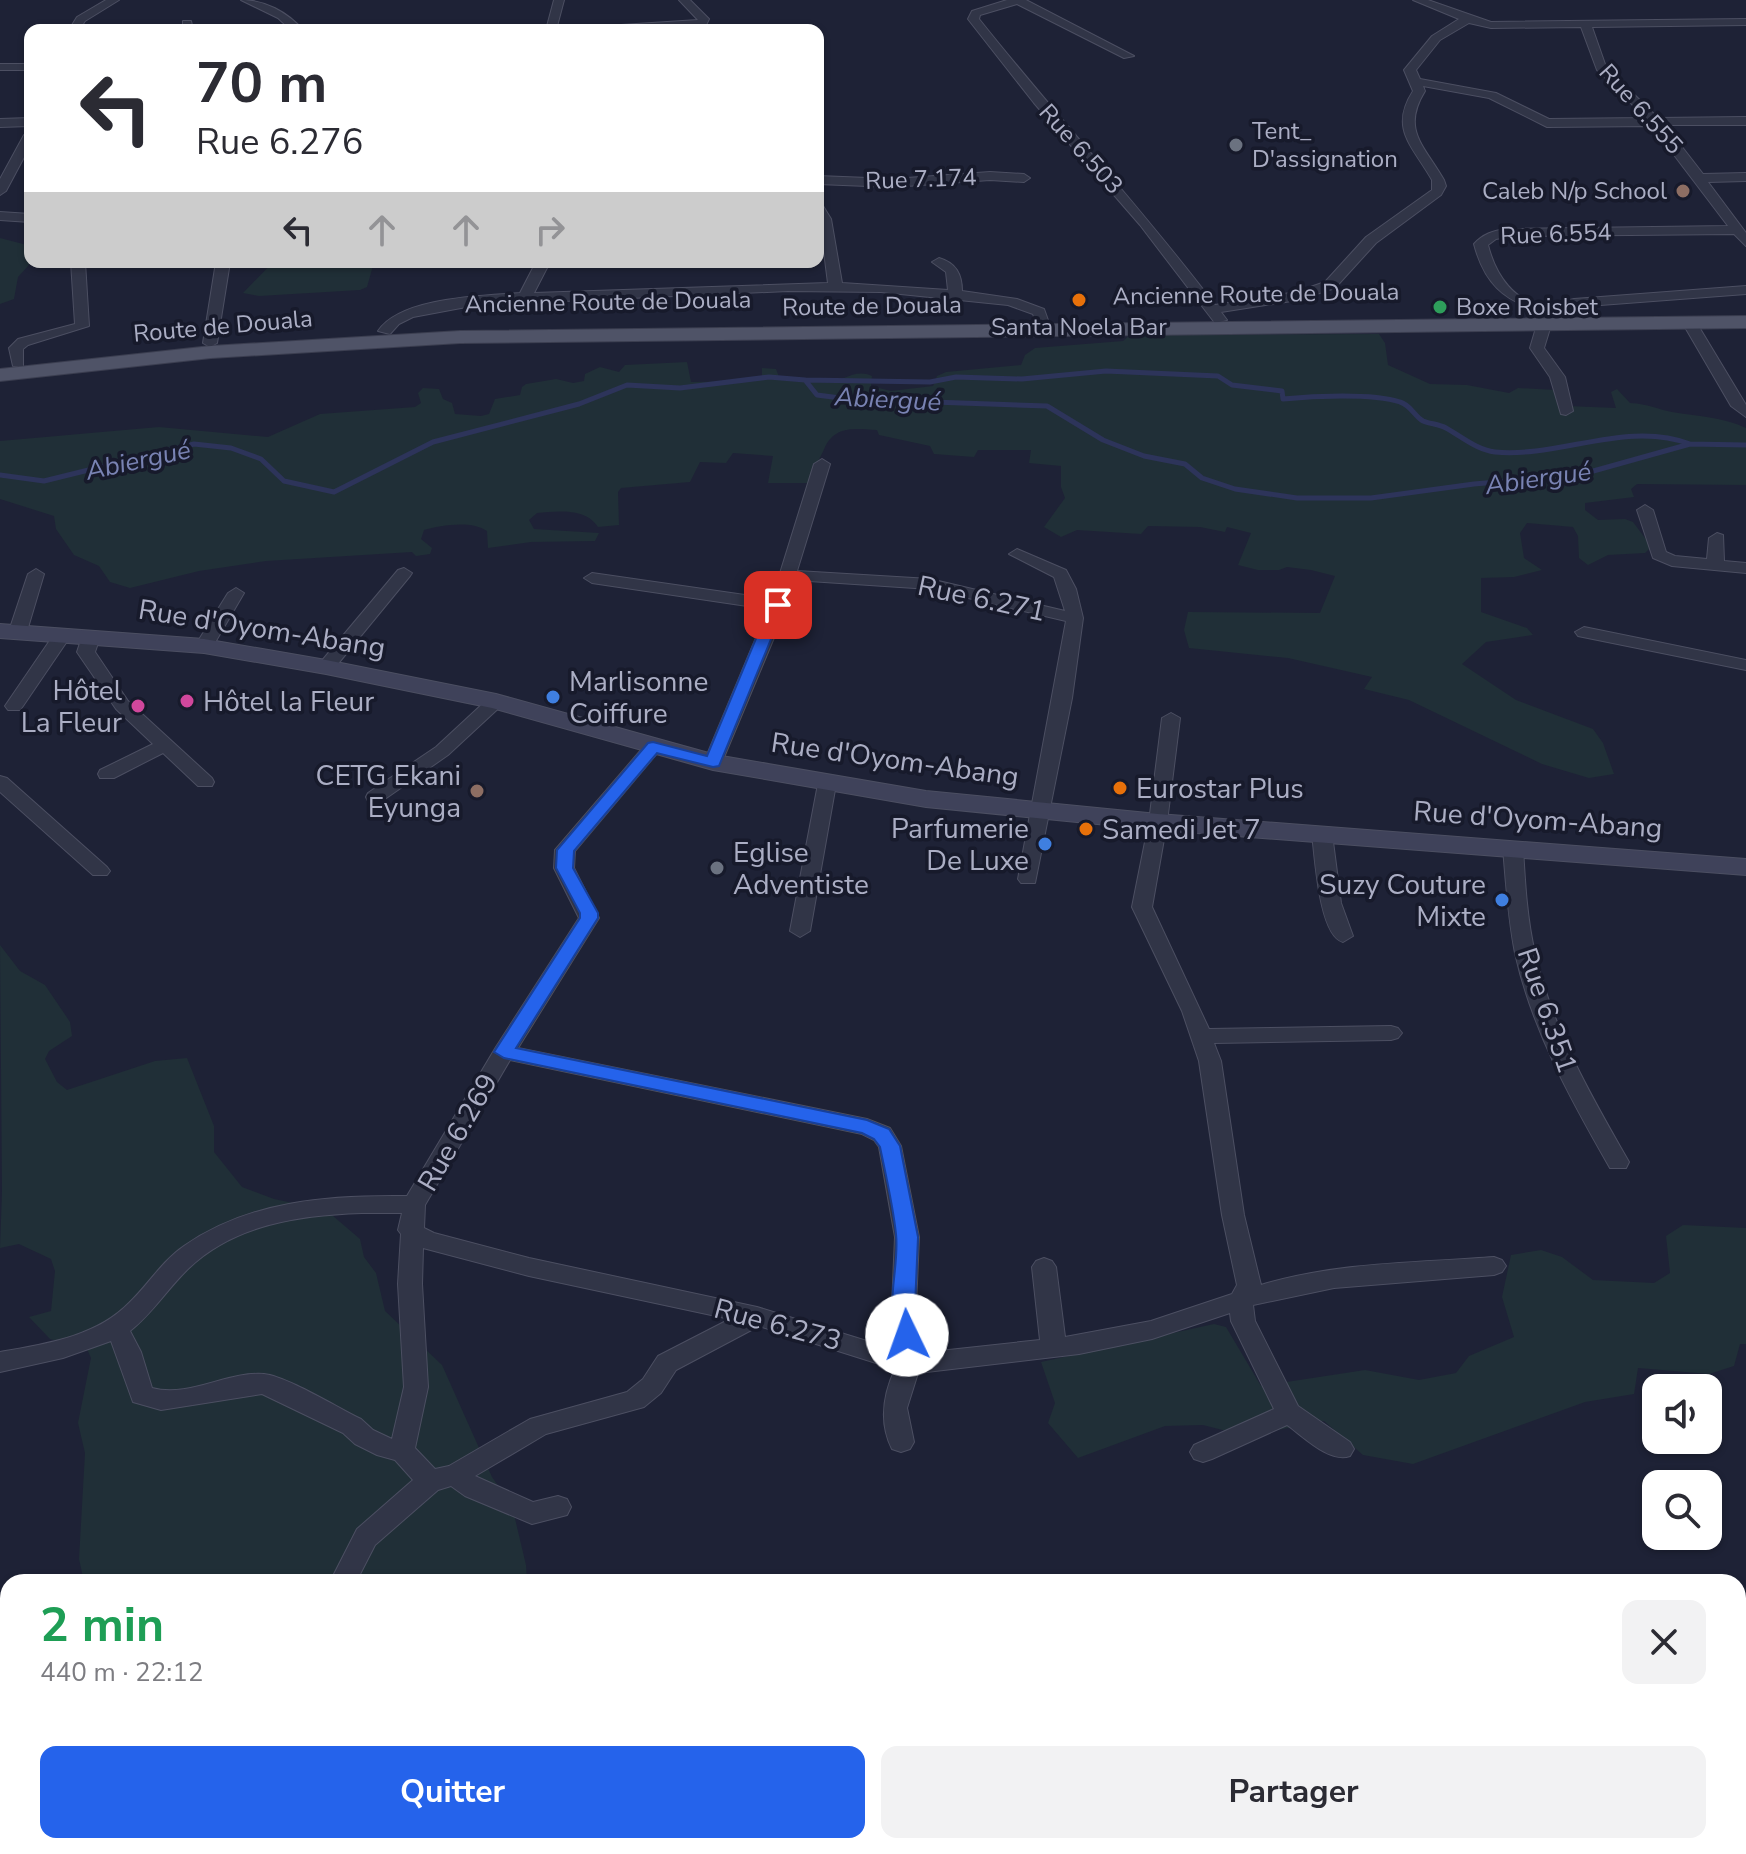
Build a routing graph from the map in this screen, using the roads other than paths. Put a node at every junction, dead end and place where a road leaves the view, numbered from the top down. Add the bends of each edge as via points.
1 (114, 0) edge
2 (246, 0) edge
3 (559, 0) edge
4 (684, 0) edge
5 (1018, 0) edge
6 (1418, 0) edge
7 (1468, 19) junction
8 (1746, 22) edge
9 (78, 24) edge
10 (291, 24) edge
11 (553, 24) edge
12 (686, 24) edge
13 (1585, 24) junction
14 (1128, 56) dead end
15 (0, 67) edge
16 (24, 67) edge
17 (1417, 82) junction
18 (1746, 121) edge
19 (24, 122) edge
20 (0, 123) edge
21 (1656, 123) junction
22 (24, 146) edge
23 (1746, 177) edge
24 (1024, 178) dead end
25 (1699, 178) junction
26 (824, 180) edge
27 (0, 191) edge
28 (0, 216) edge
29 (24, 218) edge
30 (824, 218) edge
31 (1736, 230) junction
32 (1746, 242) edge
33 (939, 262) dead end
34 (78, 268) edge
35 (222, 268) edge
36 (540, 268) edge
37 (835, 284) junction
38 (1746, 290) edge
39 (955, 295) junction
40 (524, 298) junction
41 (1746, 312) edge
42 (1216, 314) junction
43 (1547, 316) junction
44 (1689, 322) junction
45 (1746, 322) edge
46 (1042, 323) junction
47 (385, 331) junction
48 (338, 338) junction
49 (210, 343) junction
50 (6, 368) edge
51 (1566, 411) dead end
52 (1746, 413) edge
53 (822, 464) dead end
54 (1645, 510) dead end
55 (1717, 538) dead end
56 (1017, 554) dead end
57 (1715, 566) junction
58 (1746, 568) edge
59 (404, 573) dead end
60 (36, 574) dead end
61 (787, 575) junction
62 (592, 578) dead end
63 (236, 593) dead end
64 (778, 605) junction
65 (1075, 618) junction
66 (9, 631) edge
67 (1584, 632) dead end
68 (63, 634) junction
69 (91, 637) junction
70 (204, 646) junction
71 (1746, 665) edge
72 (326, 667) junction
73 (496, 701) junction
74 (14, 706) dead end
75 (1171, 718) dead end
76 (165, 745) junction
77 (653, 747) junction
78 (713, 762) junction
79 (107, 774) dead end
80 (0, 782) edge
81 (205, 782) dead end
82 (827, 784) junction
83 (375, 797) dead end
84 (1038, 812) junction
85 (1158, 822) junction
86 (1322, 834) junction
87 (1513, 848) junction
88 (1746, 867) edge
89 (100, 871) dead end
90 (1028, 879) dead end
91 (800, 931) dead end
92 (1343, 936) dead end
93 (1391, 1033) dead end
94 (1201, 1036) junction
95 (504, 1052) junction
96 (1618, 1162) dead end
97 (414, 1205) junction
98 (410, 1230) junction
99 (1494, 1266) dead end
100 (1044, 1267) dead end
101 (1240, 1300) junction
102 (757, 1316) junction
103 (114, 1328) junction
104 (1051, 1348) junction
105 (0, 1362) edge
106 (910, 1364) junction
107 (1289, 1413) junction
108 (901, 1442) dead end
109 (1341, 1449) dead end
110 (402, 1451) junction
111 (1203, 1452) dead end
112 (443, 1478) junction
113 (558, 1507) dead end
114 (347, 1574) edge

1 - 9 street
2 - 10 street
3 - 11 street
4 - 12 street via 704,19
5 - 14 street
5 - 42 street, Rue 6.503 via 976,13 973,19
6 - 7 street
7 - 13 street via 1515,27
7 - 17 street via 1436,38 1413,64 1410,70
8 - 13 street, Rue 6.555
13 - 21 street, Rue 6.555 via 1601,68
15 - 16 street
17 - 21 street via 1492,95 1547,123
17 - 42 street via 1419,91 1406,118 1438,180 1437,192 1371,240 1330,285
18 - 21 street
19 - 20 street
21 - 25 street, Rue 6.555
22 - 27 street
23 - 25 street
24 - 26 street, Rue 7.174
25 - 31 street, Rue 6.555
28 - 29 street
30 - 37 street
31 - 32 street, Rue 6.555
31 - 43 street, Rue 6.554 via 1486,238 1481,244 1492,276 1520,302
33 - 39 street via 956,279
34 - 50 street via 82,326 23,342
35 - 49 street
36 - 40 street
37 - 39 street
37 - 40 street
38 - 43 street via 1574,303
39 - 46 street via 1035,308
40 - 47 street via 439,307 399,318
41 - 43 main road, Ancienne Route de Douala
42 - 43 main road, Ancienne Route de Douala
42 - 46 main road, Ancienne Route de Douala
43 - 44 main road, Route de Douala
43 - 48 main road, Route de Douala
43 - 51 street via 1537,348 1559,376
44 - 45 main road, Route de Douala
44 - 52 street
46 - 47 main road, Ancienne Route de Douala
47 - 48 main road, Ancienne Route de Douala
48 - 49 main road, Ancienne Route de Douala
48 - 50 main road, Route de Douala
49 - 50 main road, Ancienne Route de Douala
53 - 61 street
54 - 57 street via 1659,555
55 - 57 street
56 - 65 street via 1060,571
57 - 58 street
59 - 72 street
60 - 66 street
61 - 64 street
61 - 65 street, Rue 6.271 via 930,584
62 - 64 street
63 - 70 street
64 - 78 street
65 - 84 street, Rue 6.271
66 - 68 main road, Rue d'Oyom-Abang
67 - 71 street
68 - 69 main road, Rue d'Oyom-Abang
68 - 74 street
69 - 70 main road, Rue d'Oyom-Abang
69 - 76 street via 86,652 111,690
70 - 72 main road, Rue d'Oyom-Abang
72 - 73 main road, Rue d'Oyom-Abang
73 - 77 main road, Rue d'Oyom-Abang
73 - 83 street via 442,751
75 - 85 street
76 - 79 street
76 - 81 street
77 - 78 main road, Rue d'Oyom-Abang
77 - 95 street, Rue 6.269 via 565,850 564,868 589,918
78 - 82 main road, Rue d'Oyom-Abang
80 - 89 street
82 - 84 main road, Rue d'Oyom-Abang
82 - 91 street
84 - 85 main road, Rue d'Oyom-Abang
84 - 90 street, Rue 6.271
85 - 86 main road, Rue d'Oyom-Abang
85 - 94 street via 1143,896 1144,917
86 - 87 main road, Rue d'Oyom-Abang
86 - 92 street via 1331,903
87 - 88 main road, Rue d'Oyom-Abang
87 - 96 street, Rue 6.351 via 1528,966 1572,1082
93 - 94 street
94 - 101 street via 1210,1061 1249,1285
95 - 97 street, Rue 6.269
95 - 106 street via 882,1134 890,1146 907,1237 904,1306
97 - 98 street, Rue 6.269
97 - 103 street via 351,1203 294,1209 238,1227 180,1262
98 - 102 street, Rue 6.273 via 427,1240 529,1267
98 - 110 street, Rue 6.269 via 416,1387
99 - 101 street, Rue 6.273 via 1314,1281
100 - 104 street
101 - 104 street, Rue 6.273 via 1152,1330
101 - 107 street via 1243,1321
102 - 106 street, Rue 6.273
102 - 112 street via 667,1363 635,1400 539,1426
103 - 105 street
103 - 110 street via 137,1365 142,1395 161,1400 265,1384 386,1448
104 - 106 street, Rue 6.273
106 - 108 street via 895,1408
107 - 109 street
107 - 111 street
110 - 112 street
112 - 113 street via 532,1513
112 - 114 street via 366,1537

